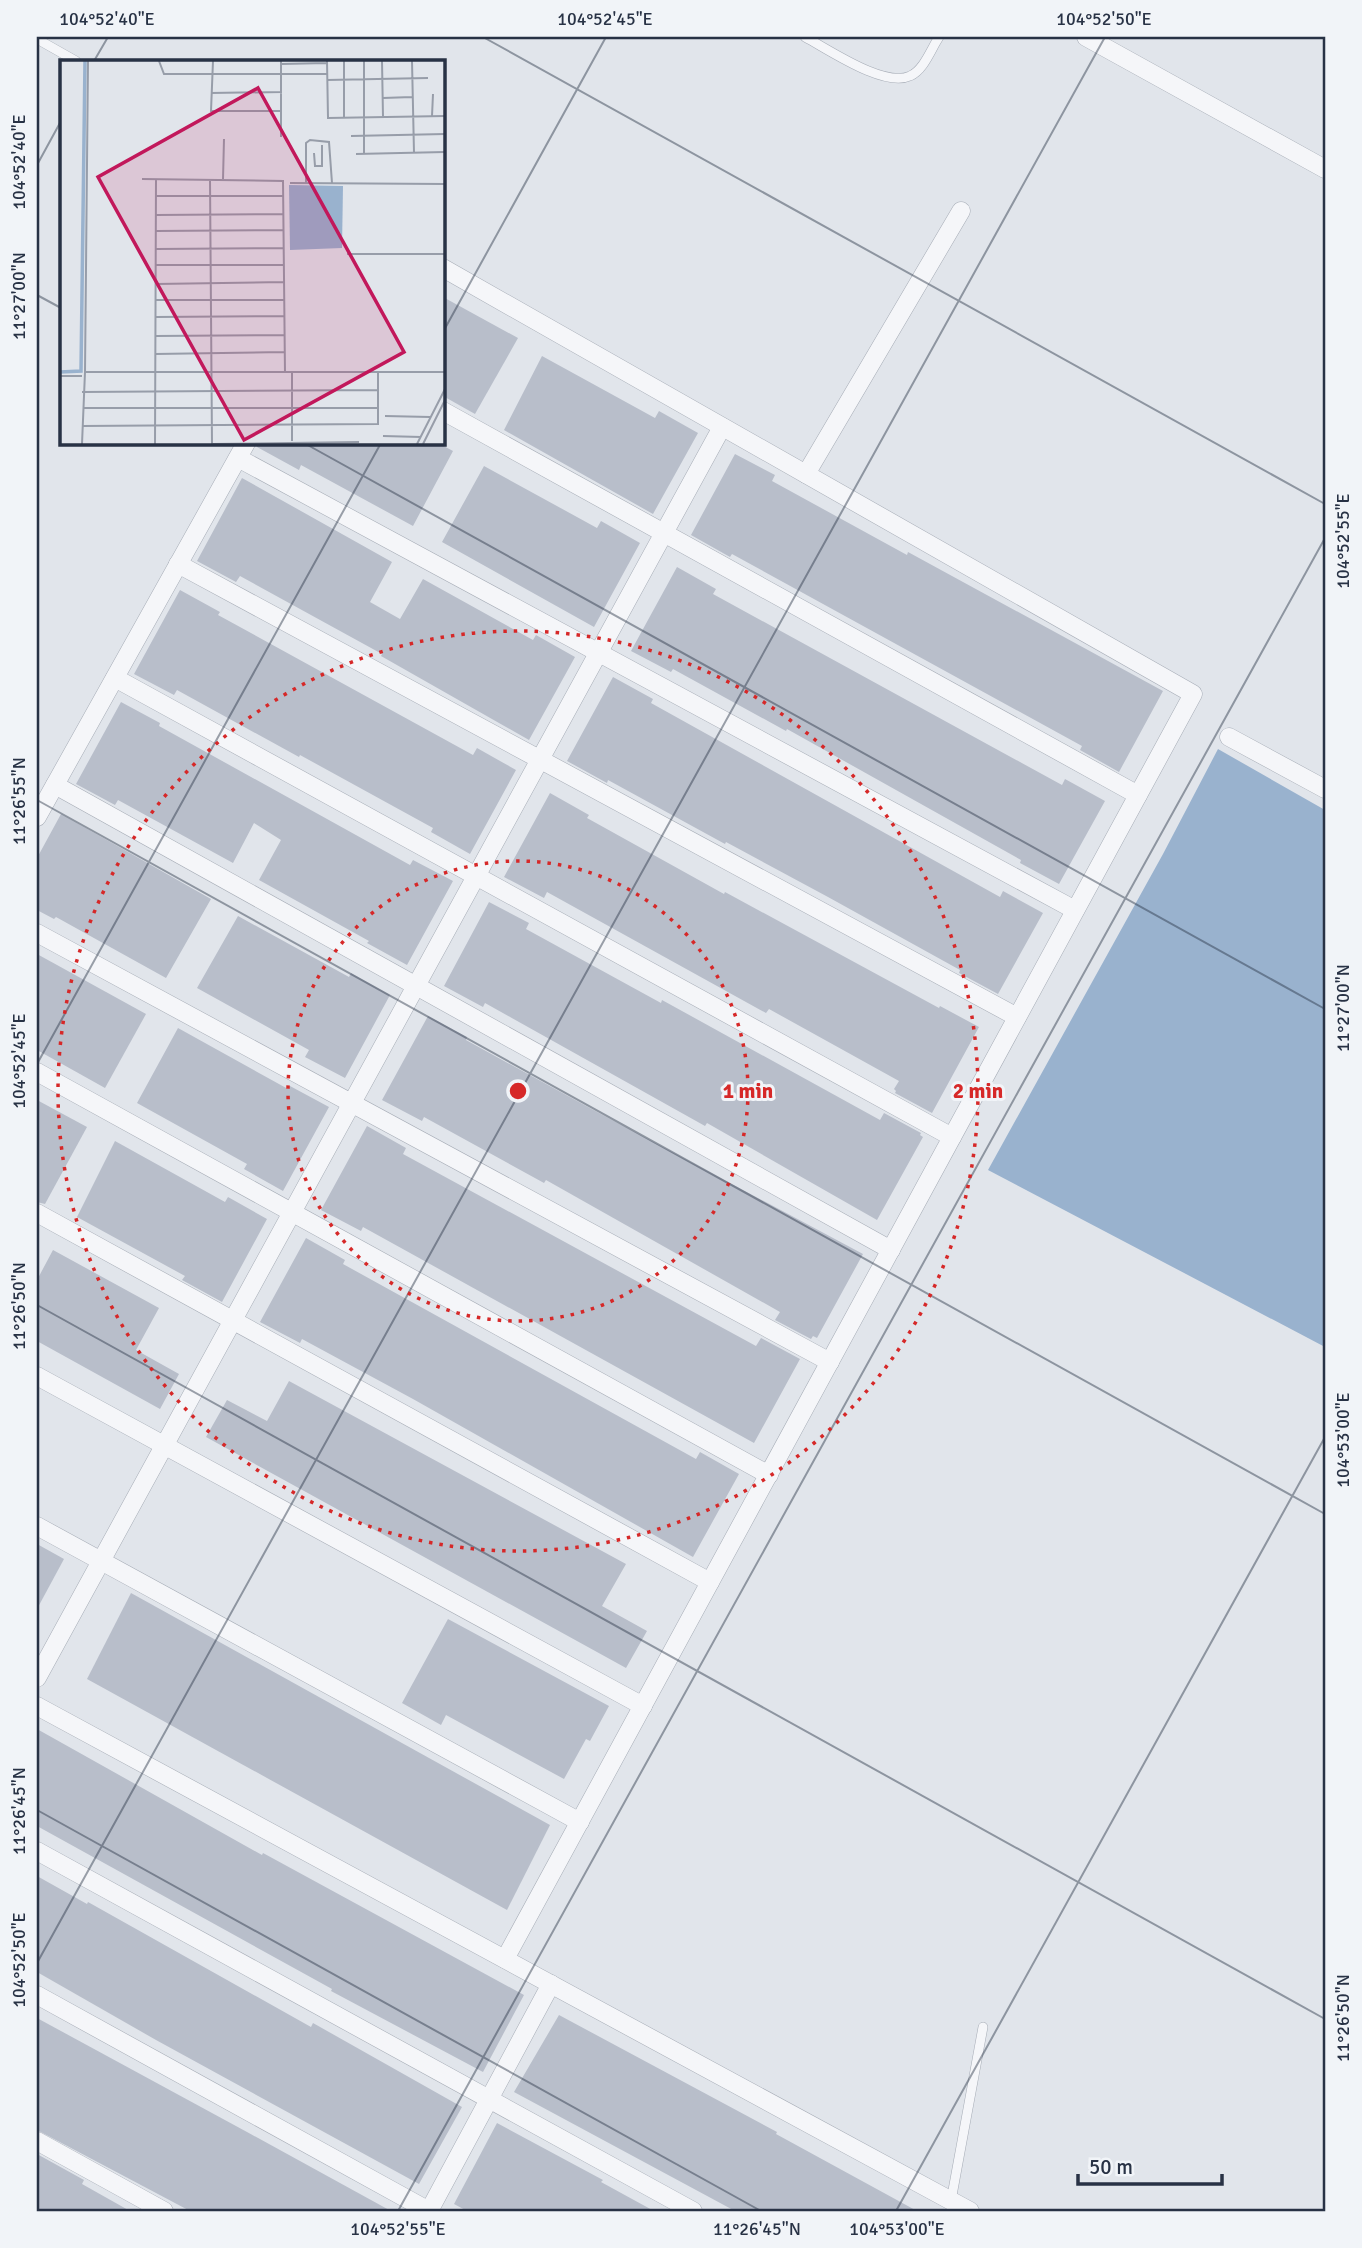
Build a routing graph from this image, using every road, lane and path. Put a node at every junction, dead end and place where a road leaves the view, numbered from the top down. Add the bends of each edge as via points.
1 (805, 37) edge
2 (939, 37) edge
3 (1086, 37) edge
4 (37, 39) edge
5 (74, 60) edge
6 (1325, 169) edge
7 (961, 211) dead end
8 (444, 269) edge
9 (444, 412) edge
10 (722, 427) junction
11 (242, 450) edge
12 (806, 474) junction
13 (664, 533) junction
14 (178, 564) junction
15 (598, 653) junction
16 (114, 678) junction
17 (1229, 737) dead end
18 (540, 760) junction
19 (55, 785) junction
20 (1325, 789) edge
21 (1138, 795) junction
22 (37, 817) edge
23 (476, 876) junction
24 (1075, 910) junction
25 (37, 933) edge
26 (416, 986) junction
27 (1017, 1017) junction
28 (37, 1072) edge
29 (352, 1103) junction
30 (952, 1137) junction
31 (37, 1213) edge
32 (292, 1213) junction
33 (891, 1250) junction
34 (233, 1321) junction
35 (830, 1362) junction
36 (37, 1377) edge
37 (164, 1446) junction
38 (769, 1475) junction
39 (37, 1527) edge
40 (101, 1561) junction
41 (710, 1582) junction
42 (37, 1678) edge
43 (37, 1706) edge
44 (643, 1706) junction
45 (580, 1822) junction
46 (37, 1851) edge
47 (505, 1959) junction
48 (551, 1984) junction
49 (37, 1995) edge
50 (982, 2027) dead end
51 (490, 2100) junction
52 (37, 2141) edge
53 (951, 2201) junction
54 (164, 2211) edge
55 (429, 2211) edge
56 (693, 2211) edge
57 (970, 2211) edge

1 - 2 lane via 892,78 909,77 920,68
3 - 6 street
4 - 5 lane
7 - 12 street
8 - 10 street
9 - 13 street
10 - 12 street
10 - 13 street
11 - 14 street
11 - 15 street
12 - 21 street via 1193,694
13 - 15 street
13 - 21 street
14 - 16 street
14 - 18 street
15 - 18 street
15 - 24 street
16 - 19 street
16 - 23 street
17 - 20 street
18 - 23 street
18 - 27 street
19 - 22 street
19 - 26 street
21 - 24 street
23 - 26 street
23 - 30 street
24 - 27 street
25 - 29 street
26 - 29 street
26 - 33 street
27 - 30 street
28 - 32 street
29 - 32 street
29 - 35 street
30 - 33 street
31 - 34 street
32 - 34 street
32 - 38 street
33 - 35 street
34 - 37 street
34 - 41 street
35 - 38 street
36 - 37 street
37 - 40 street
37 - 44 street
38 - 41 street
39 - 40 street
40 - 42 street
40 - 45 street
41 - 44 street
43 - 47 street
44 - 45 street
45 - 47 street
46 - 51 street
47 - 48 street
48 - 51 street
48 - 53 street
49 - 55 street
50 - 53 lane
51 - 55 street
51 - 56 street
52 - 54 street
53 - 57 street

